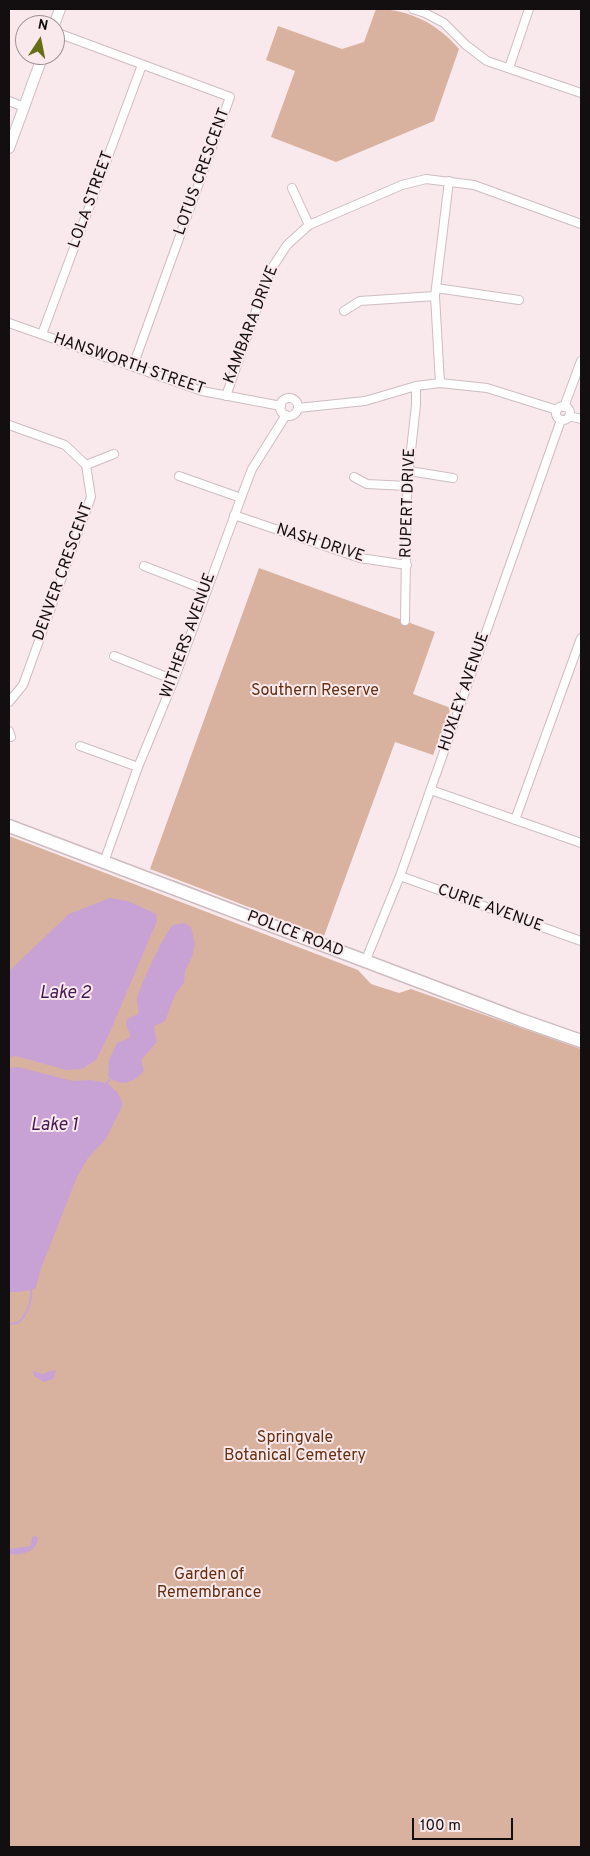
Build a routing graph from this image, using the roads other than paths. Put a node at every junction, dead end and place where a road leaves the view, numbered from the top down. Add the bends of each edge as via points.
1 (413, 9) edge
2 (529, 9) edge
3 (65, 36) edge
4 (39, 65) edge
5 (142, 65) junction
6 (509, 68) junction
7 (581, 93) edge
8 (9, 101) edge
9 (24, 107) junction
10 (9, 148) edge
11 (449, 181) junction
12 (292, 188) dead end
13 (581, 224) edge
14 (309, 225) junction
15 (435, 292) junction
16 (519, 300) dead end
17 (344, 311) dead end
18 (9, 323) edge
19 (42, 334) junction
20 (581, 361) edge
21 (133, 366) junction
22 (440, 382) junction
23 (416, 386) junction
24 (226, 396) junction
25 (281, 406) junction
26 (298, 408) junction
27 (561, 408) junction
28 (286, 415) junction
29 (570, 416) junction
30 (581, 419) edge
31 (561, 420) junction
32 (9, 424) edge
33 (114, 454) dead end
34 (86, 465) junction
35 (409, 471) junction
36 (179, 476) dead end
37 (354, 477) dead end
38 (453, 478) dead end
39 (407, 486) junction
40 (240, 498) junction
41 (234, 516) junction
42 (407, 564) junction
43 (144, 566) dead end
44 (206, 590) junction
45 (405, 621) dead end
46 (581, 638) edge
47 (114, 656) dead end
48 (174, 680) junction
49 (9, 702) edge
50 (80, 746) dead end
51 (138, 767) junction
52 (431, 790) junction
53 (515, 820) junction
54 (9, 826) edge
55 (581, 844) edge
56 (104, 862) junction
57 (400, 876) junction
58 (581, 941) edge
59 (365, 962) junction
60 (581, 1041) edge

1 - 6 street via 444,23 487,61
2 - 6 street
3 - 5 street, LOTUS CRESCENT
4 - 9 street
5 - 19 street, LOLA STREET
5 - 21 street, LOTUS CRESCENT via 230,97
6 - 7 street
8 - 9 street
9 - 10 street
11 - 13 street, KAMBARA DRIVE via 474,185
11 - 14 street, KAMBARA DRIVE via 426,179 402,185
11 - 15 street
12 - 14 street
14 - 24 street, KAMBARA DRIVE via 286,246 270,271
15 - 16 street
15 - 17 street via 360,302
15 - 22 street
18 - 19 street, HANSWORTH STREET
19 - 21 street, HANSWORTH STREET
20 - 27 street
21 - 24 street, HANSWORTH STREET via 202,391
22 - 23 street
22 - 27 street via 487,388
23 - 26 street via 365,401
23 - 35 street, RUPERT DRIVE
24 - 25 street, HANSWORTH STREET
25 - 26 street via 290,398 296,401
25 - 28 street
26 - 28 street via 294,415
27 - 29 street via 569,409
27 - 31 street via 557,417
28 - 40 street, WITHERS AVENUE via 252,469
29 - 30 street
29 - 31 street
31 - 52 street, HUXLEY AVENUE
32 - 34 street via 65,444
33 - 34 street
34 - 49 street, DENVER CRESCENT via 91,497 23,685
35 - 38 street
35 - 39 street, RUPERT DRIVE
36 - 40 street
37 - 39 street via 367,484
39 - 42 street, RUPERT DRIVE
40 - 41 street, WITHERS AVENUE
41 - 42 street, NASH DRIVE via 360,558
41 - 44 street, WITHERS AVENUE
42 - 45 street, RUPERT DRIVE
43 - 44 street
44 - 48 street, WITHERS AVENUE
46 - 53 street
47 - 48 street
48 - 51 street, WITHERS AVENUE
50 - 51 street
51 - 56 street, WITHERS AVENUE
52 - 53 street
52 - 57 street, HUXLEY AVENUE
53 - 55 street
54 - 56 main road, POLICE ROAD
56 - 59 main road, POLICE ROAD
57 - 58 street, CURIE AVENUE
57 - 59 street, HUXLEY AVENUE
59 - 60 main road, POLICE ROAD

